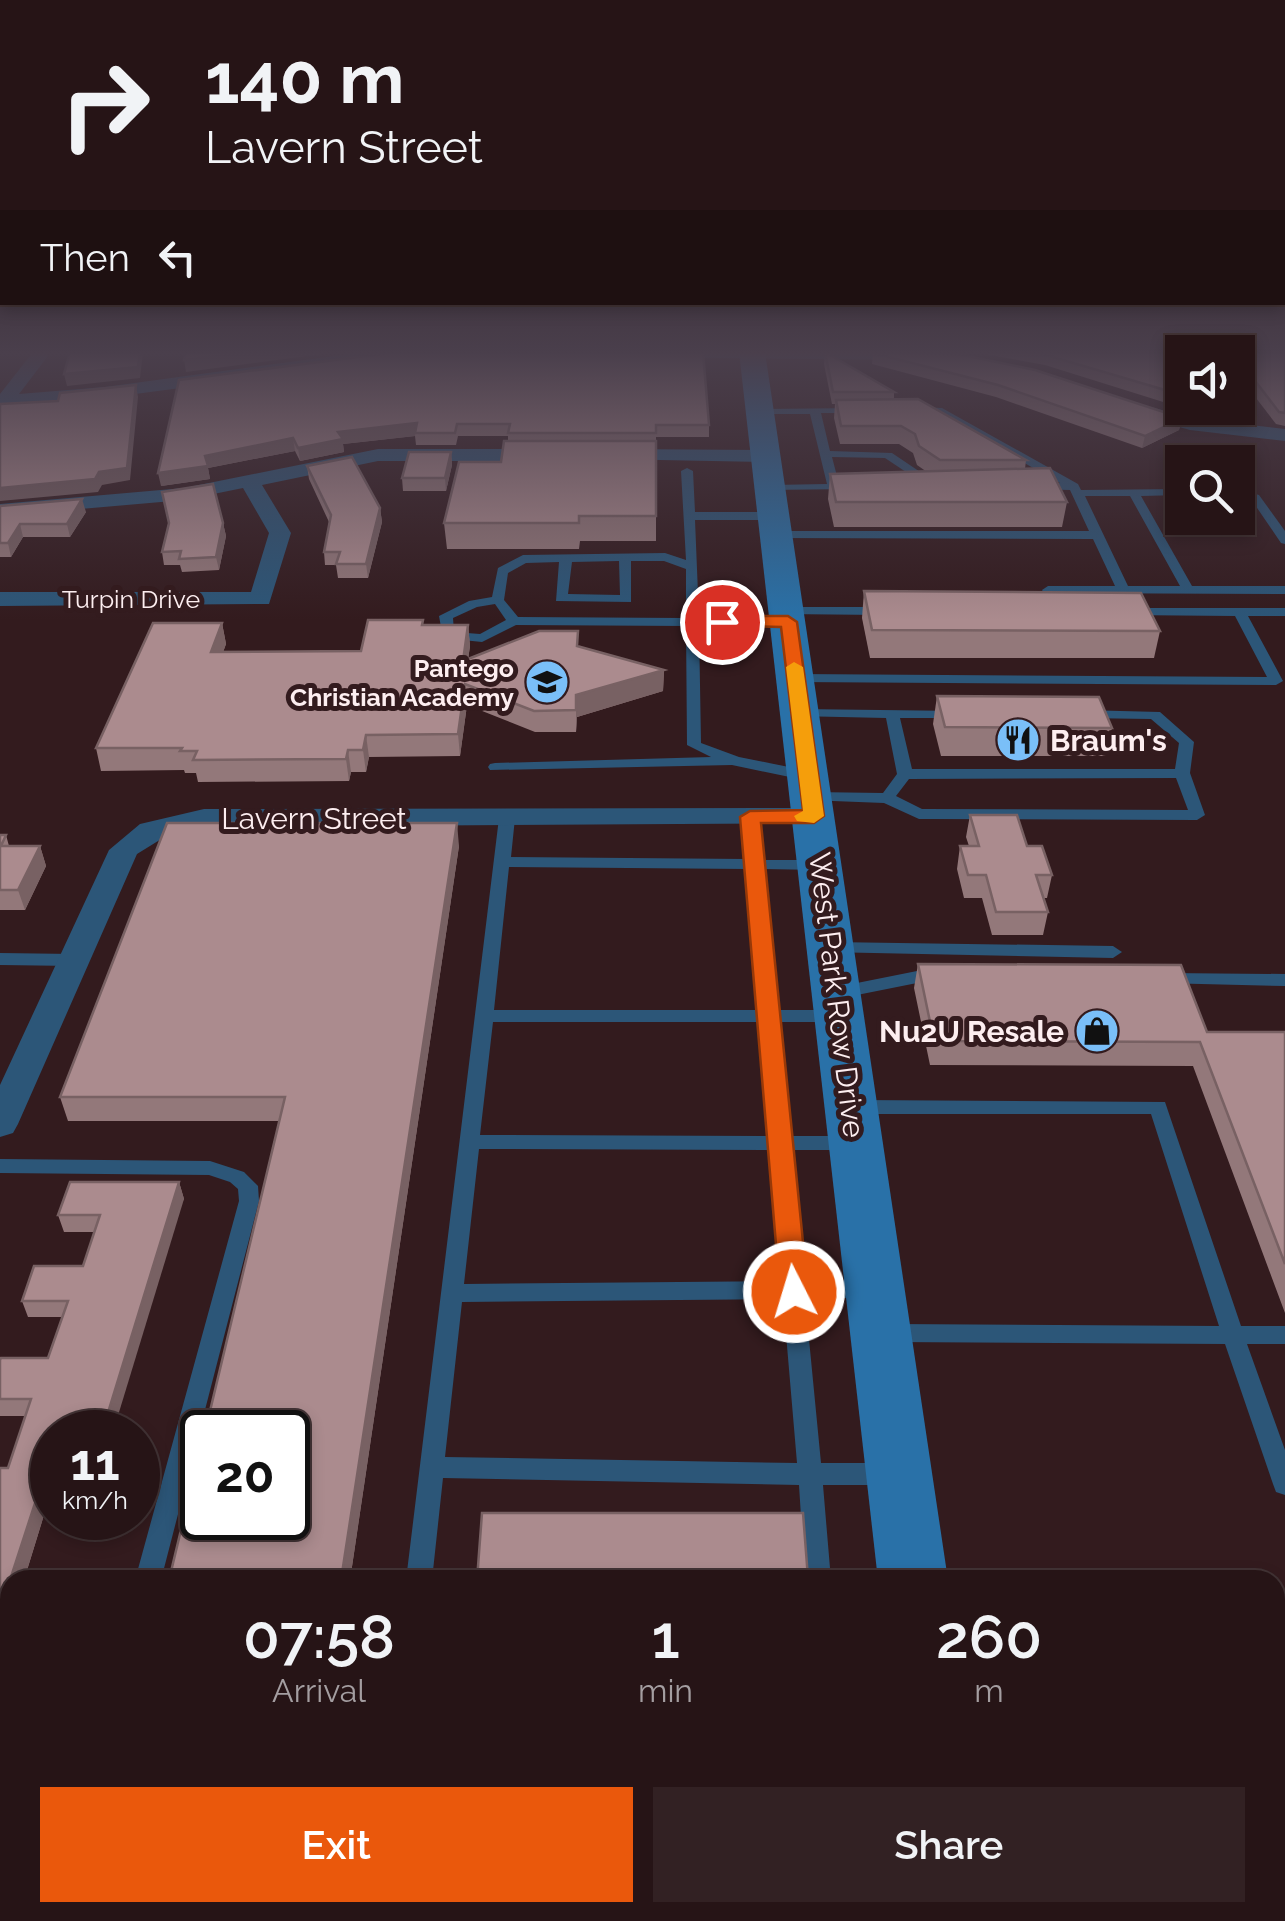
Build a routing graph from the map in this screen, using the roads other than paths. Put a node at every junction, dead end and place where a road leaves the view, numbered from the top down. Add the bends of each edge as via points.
1 (764, 442) edge
2 (795, 442) edge
3 (823, 442) edge
4 (992, 442) edge
5 (826, 454) junction
6 (686, 471) dead end
7 (249, 480) junction
8 (769, 481) junction
9 (868, 487) edge
10 (918, 487) edge
11 (935, 487) junction
12 (955, 487) edge
13 (1014, 487) edge
14 (834, 488) junction
15 (1075, 490) junction
16 (1134, 492) junction
17 (1165, 492) edge
18 (1255, 497) edge
19 (0, 510) edge
20 (690, 516) junction
21 (1097, 536) junction
22 (1285, 540) edge
23 (566, 558) junction
24 (625, 558) junction
25 (692, 567) junction
26 (1048, 590) edge
27 (1123, 590) junction
28 (1188, 590) junction
29 (1285, 590) edge
30 (0, 599) edge
31 (498, 600) junction
32 (900, 611) edge
33 (1119, 612) edge
34 (1239, 612) junction
35 (1285, 612) edge
36 (788, 616) junction
37 (514, 621) junction
38 (692, 622) junction
39 (1280, 684) edge
40 (798, 695) junction
41 (892, 714) junction
42 (967, 714) edge
43 (1061, 714) edge
44 (735, 761) junction
45 (495, 767) dead end
46 (1182, 773) junction
47 (904, 774) junction
48 (887, 798) junction
49 (814, 814) junction
50 (750, 817) junction
51 (507, 818) junction
52 (502, 862) junction
53 (755, 865) junction
54 (1113, 952) dead end
55 (0, 959) edge
56 (74, 960) junction
57 (956, 977) edge
58 (1150, 978) edge
59 (1285, 980) edge
60 (835, 985) junction
61 (484, 1016) junction
62 (768, 1017) junction
63 (0, 1124) edge
64 (853, 1125) junction
65 (780, 1141) junction
66 (469, 1142) junction
67 (0, 1166) edge
68 (794, 1292) junction
69 (452, 1293) junction
70 (877, 1311) junction
71 (1233, 1335) junction
72 (1285, 1336) edge
73 (432, 1467) junction
74 (810, 1474) junction
75 (898, 1474) junction
76 (1285, 1484) edge
77 (151, 1570) edge
78 (419, 1570) edge
79 (817, 1570) edge
80 (912, 1570) edge

1 - 8 main road, West Park Row Drive
2 - 8 lane
3 - 5 lane
4 - 15 lane
5 - 11 lane via 888,455
5 - 14 lane
6 - 20 lane
7 - 8 street via 378,455 582,455
7 - 19 street via 184,494
7 - 30 street, Turpin Drive via 280,534 262,599
8 - 14 lane
8 - 20 lane
8 - 21 lane
8 - 36 main road, West Park Row Drive
9 - 14 lane
10 - 11 lane
11 - 12 lane
13 - 15 lane
15 - 16 lane
15 - 21 lane
16 - 17 lane
16 - 28 lane
18 - 22 lane
20 - 25 lane
21 - 27 lane
23 - 24 lane
23 - 24 lane via 561,598 626,598
23 - 31 lane via 523,558 502,571
24 - 25 lane via 664,557
25 - 38 lane
26 - 27 lane
27 - 28 lane
28 - 29 lane
31 - 37 lane
31 - 37 lane via 446,616 448,635 482,638
32 - 36 lane
33 - 34 lane
34 - 35 lane
34 - 39 lane
36 - 38 lane
36 - 40 main road, West Park Row Drive
37 - 38 lane
38 - 44 lane via 694,745
39 - 40 lane
40 - 41 lane
40 - 49 main road, West Park Row Drive
41 - 42 lane
41 - 47 lane
43 - 46 lane via 1155,715 1187,742
44 - 45 lane
44 - 49 lane
46 - 47 lane
46 - 48 lane via 1197,816 919,814
47 - 48 lane
48 - 49 lane
49 - 50 street, Lavern Street
49 - 53 lane
49 - 60 main road, West Park Row Drive
50 - 51 street, Lavern Street
50 - 53 lane
51 - 52 lane
51 - 56 street, Lavern Street via 170,822 140,833 124,850
52 - 53 lane
52 - 61 lane
53 - 62 lane
54 - 60 lane
55 - 56 lane
56 - 63 street, Lavern Street
57 - 60 lane
58 - 59 lane
60 - 62 lane
60 - 64 main road, West Park Row Drive
61 - 62 lane
61 - 66 lane
62 - 65 lane
64 - 65 lane
64 - 70 main road, West Park Row Drive
64 - 71 lane via 1158,1107
65 - 66 lane
65 - 68 lane
66 - 69 lane
67 - 77 lane via 210,1168 248,1186
68 - 69 lane
68 - 70 lane
68 - 74 lane
69 - 73 lane
70 - 71 lane
70 - 75 main road, West Park Row Drive
71 - 72 lane
71 - 76 lane
73 - 74 lane
73 - 78 lane
74 - 75 lane
74 - 79 lane
75 - 80 main road, West Park Row Drive

